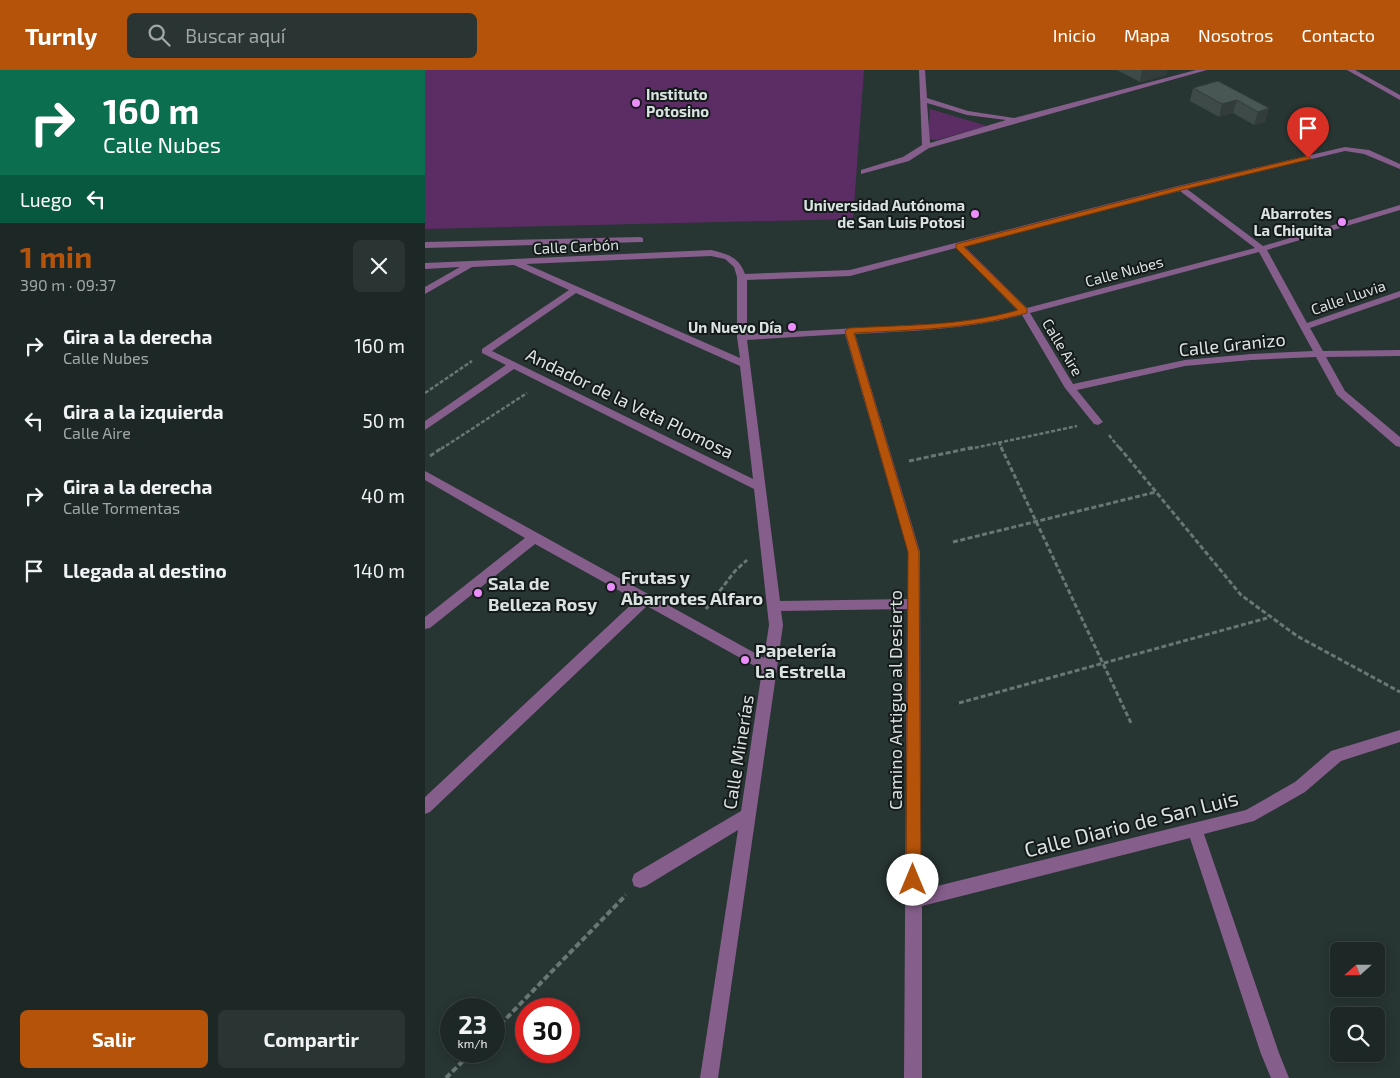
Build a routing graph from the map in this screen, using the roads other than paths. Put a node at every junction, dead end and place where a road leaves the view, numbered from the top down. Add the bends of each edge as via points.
1 (922, 70) edge
2 (1204, 70) edge
3 (1350, 70) edge
4 (1400, 98) edge
5 (923, 99) junction
6 (1015, 120) junction
7 (927, 146) junction
8 (1400, 167) edge
9 (864, 172) dead end
10 (1181, 188) junction
11 (1400, 207) edge
12 (640, 240) dead end
13 (425, 245) edge
14 (959, 246) junction
15 (1262, 249) junction
16 (516, 262) junction
17 (470, 265) junction
18 (425, 266) edge
19 (742, 277) junction
20 (576, 289) junction
21 (425, 291) edge
22 (1400, 294) edge
23 (1024, 311) junction
24 (1305, 327) junction
25 (849, 331) junction
26 (743, 337) junction
27 (1321, 353) junction
28 (1400, 353) edge
29 (513, 365) junction
30 (746, 365) junction
31 (1070, 388) junction
32 (1097, 422) road end
33 (425, 426) edge
34 (1400, 443) edge
35 (425, 475) edge
36 (760, 487) junction
37 (534, 538) junction
38 (645, 599) junction
39 (914, 604) junction
40 (774, 606) junction
41 (425, 624) edge
42 (770, 668) junction
43 (1400, 736) edge
44 (425, 808) edge
45 (747, 816) junction
46 (1195, 830) junction
47 (640, 880) road end
48 (913, 900) junction
49 (709, 1078) edge
50 (913, 1078) edge
51 (1280, 1078) edge

1 - 5 street
2 - 6 street
3 - 4 street
5 - 6 street via 967,113
5 - 7 street
6 - 7 street
7 - 9 street via 907,159
8 - 10 street via 1356,149 1345,150
10 - 14 street
10 - 15 street
11 - 15 street, Calle Nubes
12 - 13 street
14 - 19 street via 850,273
14 - 23 street, Calle Aire
15 - 23 street, Calle Nubes
15 - 24 street
16 - 17 street, Calle Carbón
16 - 19 street, Calle Carbón via 711,253 728,257 738,266
16 - 20 street
17 - 18 street, Calle Carbón
17 - 21 street
19 - 26 street, Calle Minerías
20 - 29 street, Andador de la Veta Plomosa via 485,351
20 - 30 street
22 - 24 street, Calle Lluvia
23 - 25 street, Calle Nubes via 997,319 949,326
23 - 31 street, Calle Aire
24 - 27 street
25 - 26 street, Calle Nubes
25 - 39 street, Camino Antiguo al Desierto via 914,552
26 - 30 street, Calle Minerías
27 - 28 street, Calle Granizo
27 - 31 street, Calle Granizo via 1199,361
27 - 34 street via 1341,393
29 - 33 street
29 - 36 street, Andador de la Veta Plomosa
30 - 36 street, Calle Minerías
31 - 32 street, Calle Aire
35 - 37 street
36 - 40 street, Calle Minerías
37 - 38 street
37 - 41 street
38 - 42 street
38 - 44 street
39 - 40 street
39 - 48 street, Camino Antiguo al Desierto
40 - 42 street, Calle Minerías via 776,625
42 - 45 street, Calle Minerías
43 - 46 street, Calle Diario de San Luis via 1336,756 1300,787 1249,816
45 - 47 street
45 - 49 street, Calle Minerías
46 - 48 street, Calle Diario de San Luis
46 - 51 street
48 - 50 street, Camino Antiguo al Desierto

